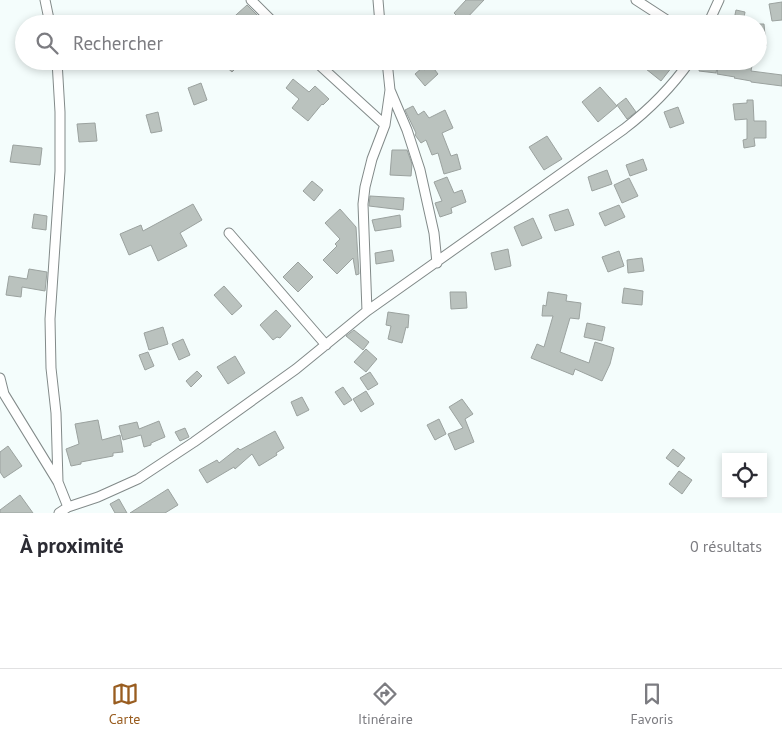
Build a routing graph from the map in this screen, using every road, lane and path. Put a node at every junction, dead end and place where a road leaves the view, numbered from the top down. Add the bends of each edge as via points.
1 (45, 0) edge
2 (251, 0) edge
3 (378, 0) edge
4 (636, 0) edge
5 (719, 0) edge
6 (48, 15) edge
7 (267, 15) edge
8 (379, 15) edge
9 (658, 15) edge
10 (712, 15) edge
11 (58, 70) edge
12 (325, 70) edge
13 (388, 70) edge
14 (683, 70) edge
15 (390, 90) junction
16 (385, 125) junction
17 (229, 233) dead end
18 (437, 262) junction
19 (367, 311) junction
20 (326, 345) junction
21 (0, 378) edge
22 (2, 391) edge
23 (58, 482) junction
24 (68, 507) junction
25 (59, 513) edge

1 - 6 street
2 - 7 street
3 - 8 street
4 - 9 street
5 - 10 street
11 - 23 street via 60,171 50,319
12 - 16 street
13 - 15 street
14 - 18 street via 646,112
15 - 16 street
15 - 18 street via 420,170
16 - 19 street via 367,177 363,204
17 - 20 street
18 - 19 street
19 - 20 street
20 - 24 street via 138,479
21 - 22 street
22 - 23 street
23 - 24 street
24 - 25 street

